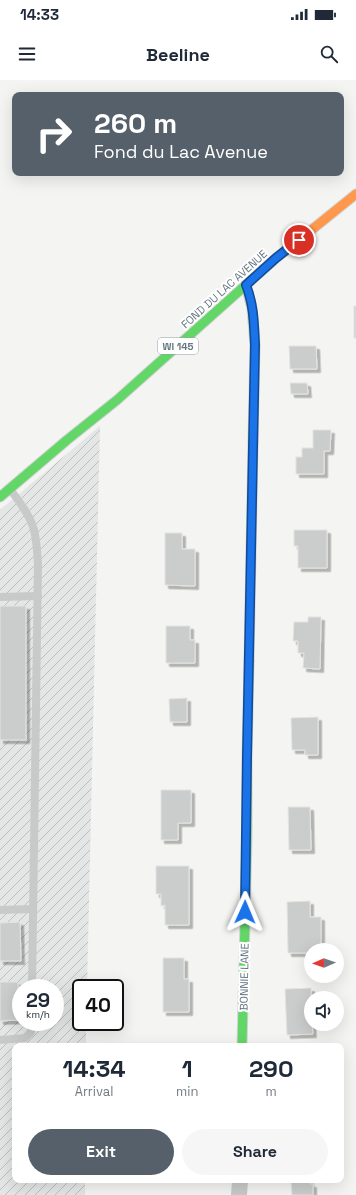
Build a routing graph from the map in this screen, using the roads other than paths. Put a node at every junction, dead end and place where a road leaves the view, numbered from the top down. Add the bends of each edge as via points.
1 (356, 194) edge
2 (246, 285) junction
3 (10, 489) junction
4 (0, 497) edge
5 (38, 596) junction
6 (0, 597) edge
7 (33, 909) junction
8 (0, 910) edge
9 (32, 979) edge
10 (30, 1031) edge
11 (0, 1040) edge
12 (242, 1043) edge
13 (240, 1183) edge
14 (239, 1195) edge

1 - 2 street, FOND DU LAC AVENUE / WI 145
2 - 3 street, FOND DU LAC AVENUE / WI 145 via 117,400
2 - 12 street, BONNIE LANE via 254,313 255,345
3 - 4 street, FOND DU LAC AVENUE / WI 145
3 - 5 lane via 32,524 38,564
5 - 6 lane
5 - 7 lane
7 - 8 lane
7 - 9 lane
10 - 11 lane via 25,1038
13 - 14 street

